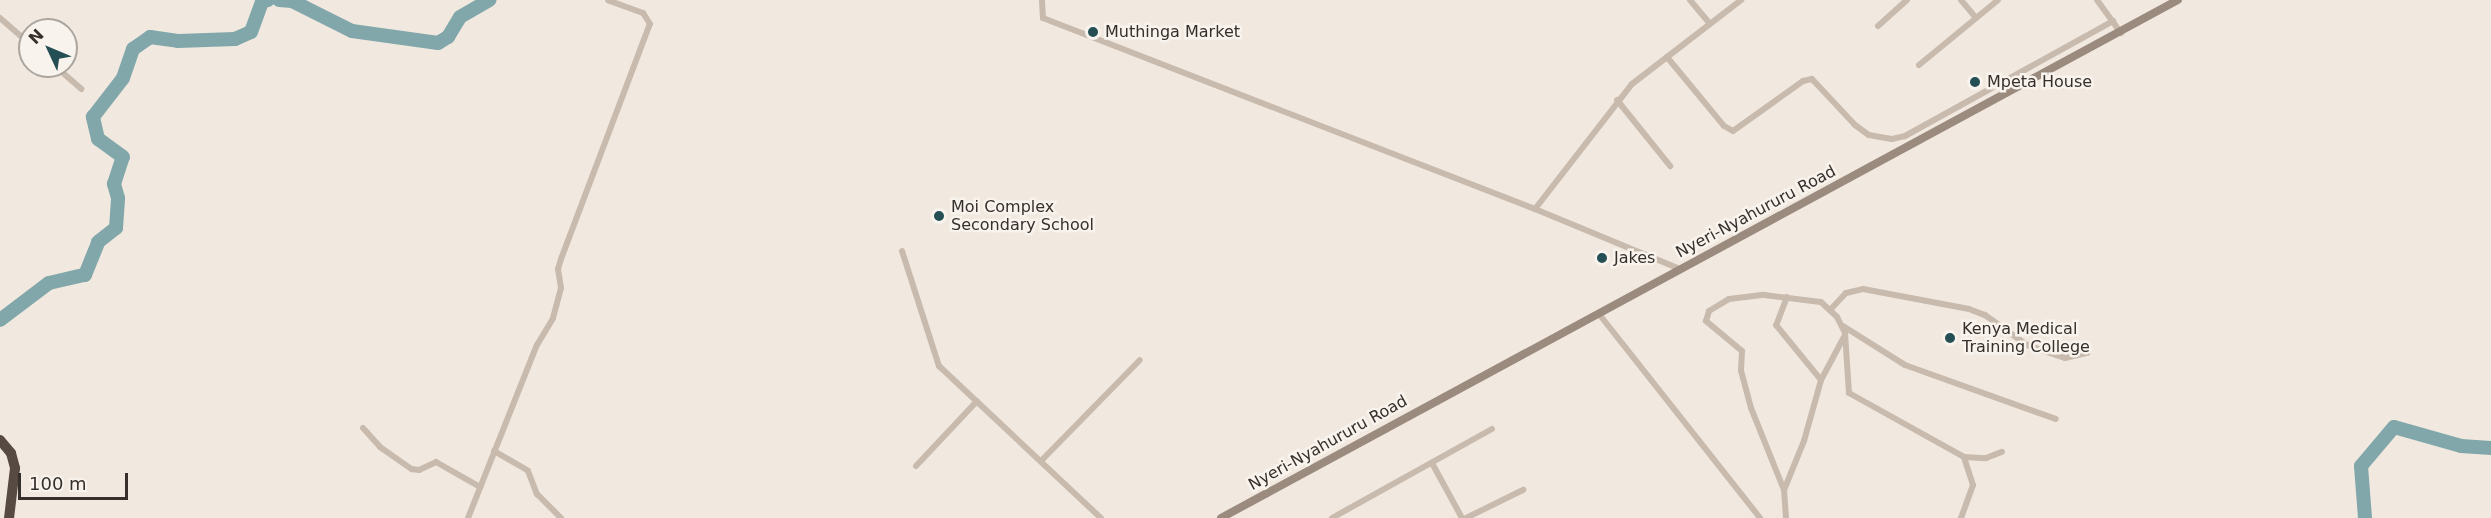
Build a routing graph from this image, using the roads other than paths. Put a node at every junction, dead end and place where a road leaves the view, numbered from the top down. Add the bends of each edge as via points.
1 (608, 0) edge
2 (1042, 0) edge
3 (1690, 0) edge
4 (1742, 0) edge
5 (1907, 0) edge
6 (1961, 0) edge
7 (1998, 0) edge
8 (2097, 0) edge
9 (2178, 0) edge
10 (0, 18) edge
11 (1976, 18) junction
12 (2113, 21) junction
13 (1710, 24) junction
14 (1878, 26) dead end
15 (2121, 33) junction
16 (18, 34) edge
17 (1667, 57) junction
18 (1919, 64) dead end
19 (68, 78) edge
20 (81, 89) dead end
21 (1617, 100) junction
22 (1670, 166) dead end
23 (1535, 209) junction
24 (902, 251) dead end
25 (1680, 269) junction
26 (1787, 297) junction
27 (1830, 310) junction
28 (1599, 314) junction
29 (1842, 326) junction
30 (1845, 333) junction
31 (2087, 353) dead end
32 (1140, 360) dead end
33 (1821, 380) junction
34 (977, 401) junction
35 (2056, 419) dead end
36 (363, 428) dead end
37 (1492, 429) dead end
38 (0, 440) edge
39 (494, 451) junction
40 (2002, 452) dead end
41 (1964, 457) junction
42 (1041, 461) junction
43 (1432, 463) junction
44 (916, 466) dead end
45 (480, 487) junction
46 (1522, 490) dead end
47 (1784, 490) junction
48 (1226, 517) edge
49 (9, 518) edge
50 (468, 518) edge
51 (561, 518) edge
52 (1101, 518) edge
53 (1332, 518) edge
54 (1464, 518) edge
55 (1760, 518) edge
56 (1786, 518) edge
57 (1961, 518) edge

1 - 39 street via 643,13 650,24 559,265 561,288 553,318 537,345
2 - 23 street via 1043,18
3 - 13 street
4 - 13 street
5 - 14 street
6 - 11 street
7 - 11 street
8 - 12 street
9 - 15 main road, Nyeri-Nyahururu Road
10 - 16 street
11 - 18 street
12 - 15 street
12 - 17 street via 1905,136 1892,139 1869,135 1855,125 1812,79 1803,81 1739,130 1733,130 1724,126
13 - 17 street
15 - 25 main road, Nyeri-Nyahururu Road
17 - 21 street
19 - 20 street
21 - 22 street
21 - 23 street
23 - 25 street
24 - 34 street via 939,366
25 - 28 main road, Nyeri-Nyahururu Road
26 - 27 street via 1809,297
26 - 33 street via 1776,325
26 - 47 street via 1729,299 1706,315 1709,326 1742,351 1751,408
27 - 29 street
27 - 31 street via 1846,293 1863,289 1970,309 2027,345 2065,358
28 - 48 main road, Nyeri-Nyahururu Road
28 - 55 street
29 - 30 street
29 - 35 street via 1905,365
30 - 33 street
30 - 41 street via 1849,393
32 - 42 street
33 - 47 street via 1804,441
34 - 42 street
34 - 44 street
36 - 45 street via 380,447 412,468 421,470 436,462
37 - 43 street
38 - 49 highway via 11,453 15,468
39 - 45 street
39 - 51 street via 528,471 537,494
40 - 41 street via 1986,458
41 - 57 street via 1973,485
42 - 52 street
43 - 53 street
43 - 54 street
45 - 50 street
46 - 54 street
47 - 56 street

